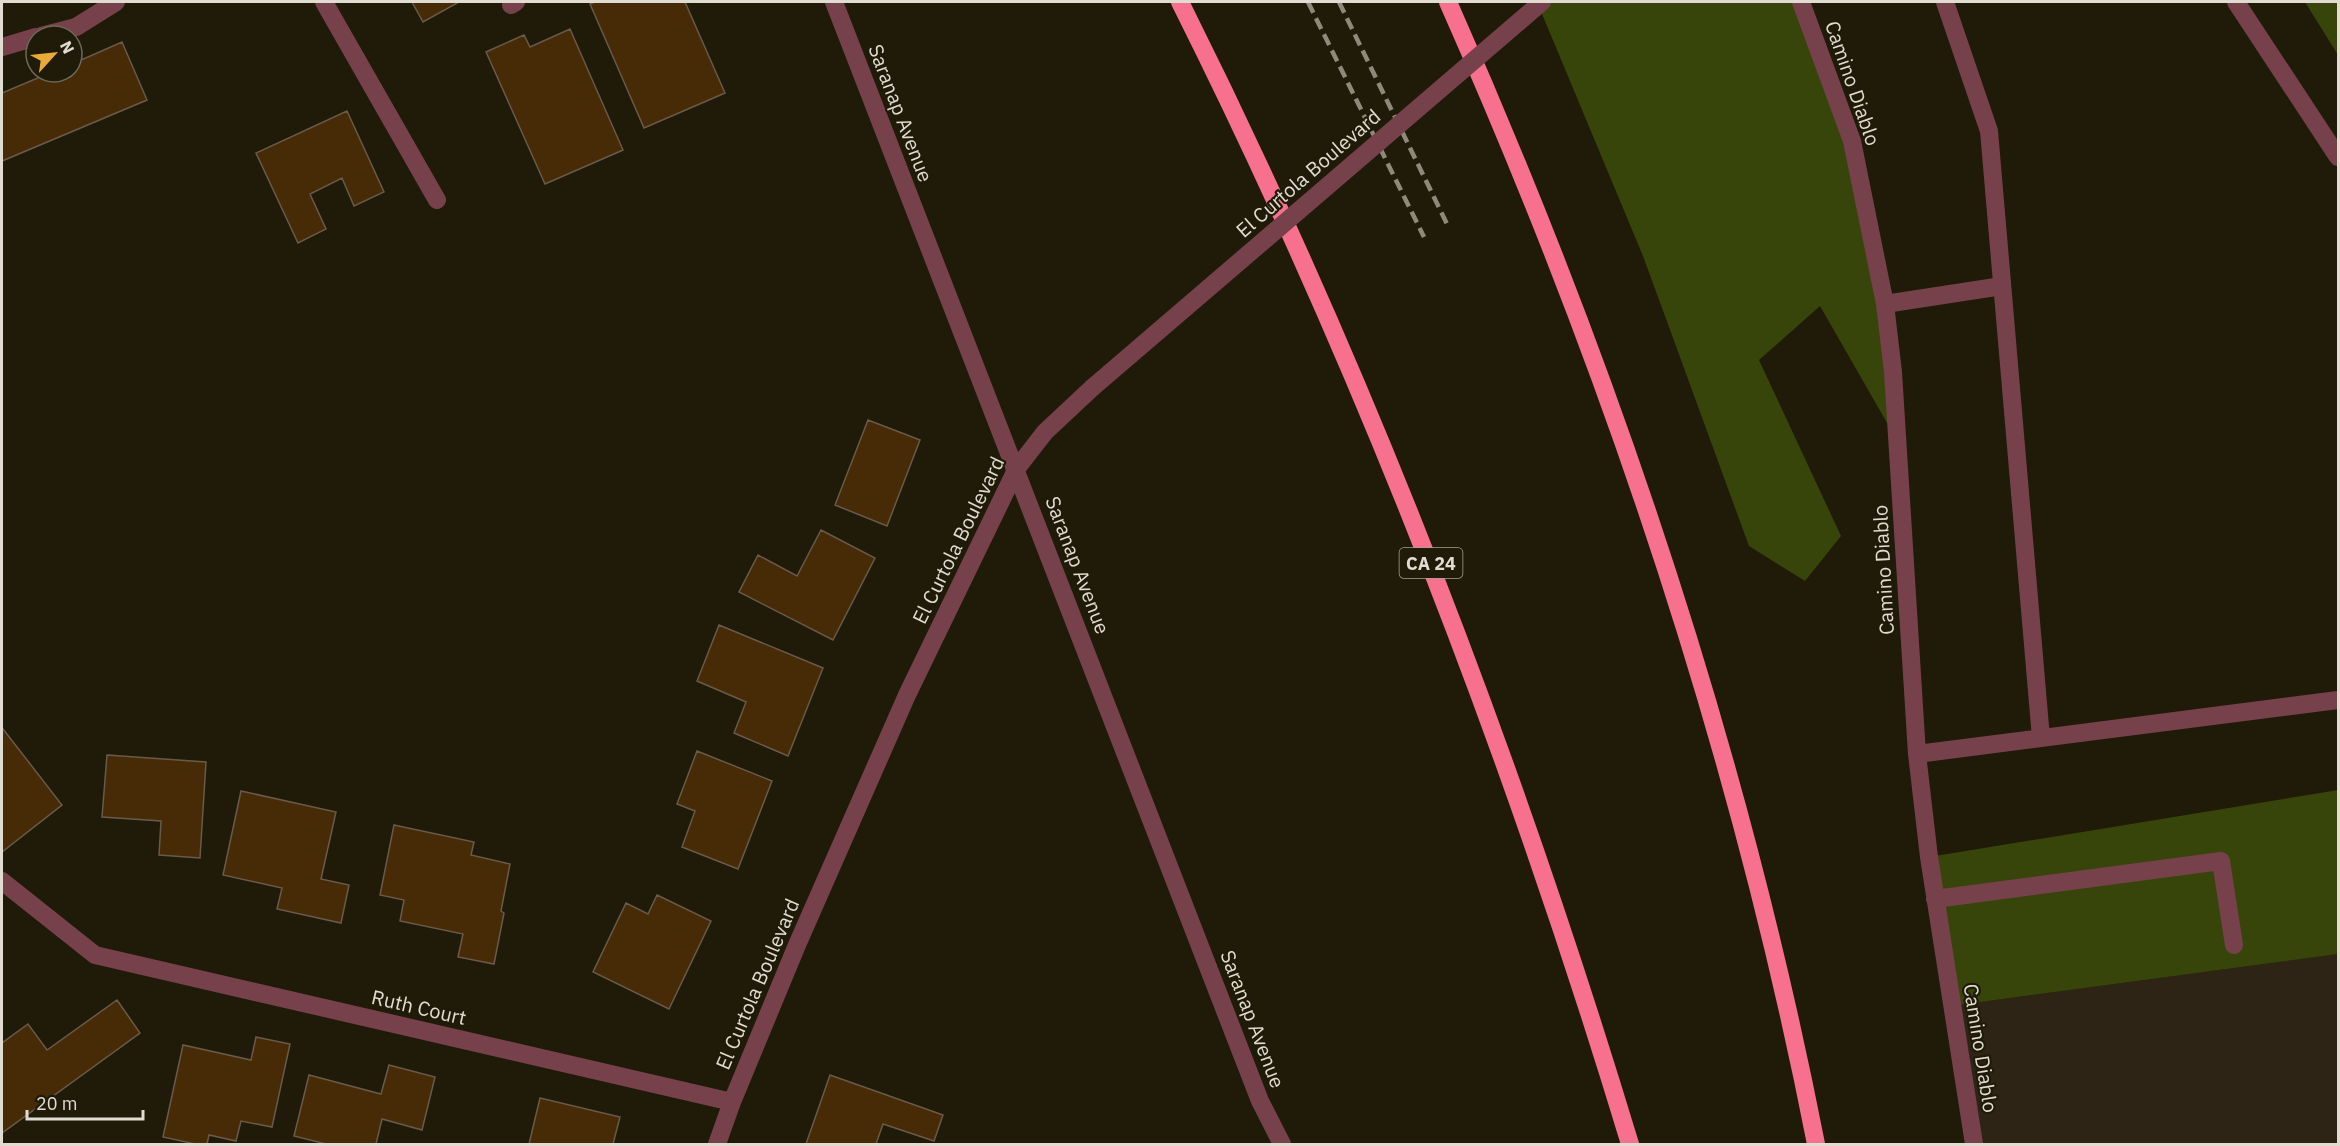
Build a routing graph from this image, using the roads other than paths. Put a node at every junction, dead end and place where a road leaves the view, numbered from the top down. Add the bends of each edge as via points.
1 (116, 2) edge
2 (324, 2) edge
3 (834, 2) edge
4 (1180, 2) edge
5 (1448, 2) edge
6 (1542, 2) edge
7 (1801, 2) edge
8 (1944, 2) edge
9 (2236, 2) edge
10 (81, 24) edge
11 (24, 41) edge
12 (2, 47) edge
13 (2338, 157) edge
14 (437, 200) dead end
15 (2002, 285) junction
16 (1885, 304) junction
17 (1017, 468) junction
18 (2338, 700) edge
19 (2041, 738) junction
20 (1917, 754) junction
21 (2, 881) edge
22 (1935, 899) junction
23 (2234, 945) dead end
24 (732, 1102) junction
25 (717, 1144) edge
26 (1282, 1144) edge
27 (1630, 1144) edge
28 (1816, 1144) edge
29 (1974, 1144) edge

1 - 10 street
2 - 14 street
3 - 17 street, Saranap Avenue
4 - 27 highway, CA 24 via 1330,322 1427,553 1542,867
5 - 28 highway via 1513,150 1573,302 1657,538 1731,780 1775,953
6 - 17 street, El Curtola Boulevard, bridge via 1092,388 1045,432
7 - 16 street, Camino Diablo via 1852,141
8 - 15 street via 1989,131
9 - 13 street
11 - 12 street
15 - 16 street
15 - 19 street
16 - 20 street, Camino Diablo via 1893,372
17 - 24 street, El Curtola Boulevard via 908,694
17 - 26 street, Saranap Avenue via 1260,1101
18 - 19 street
19 - 20 street
20 - 22 street, Camino Diablo
21 - 24 street, Ruth Court via 95,955
22 - 23 street via 2221,861
22 - 29 street, Camino Diablo
24 - 25 street, El Curtola Boulevard

